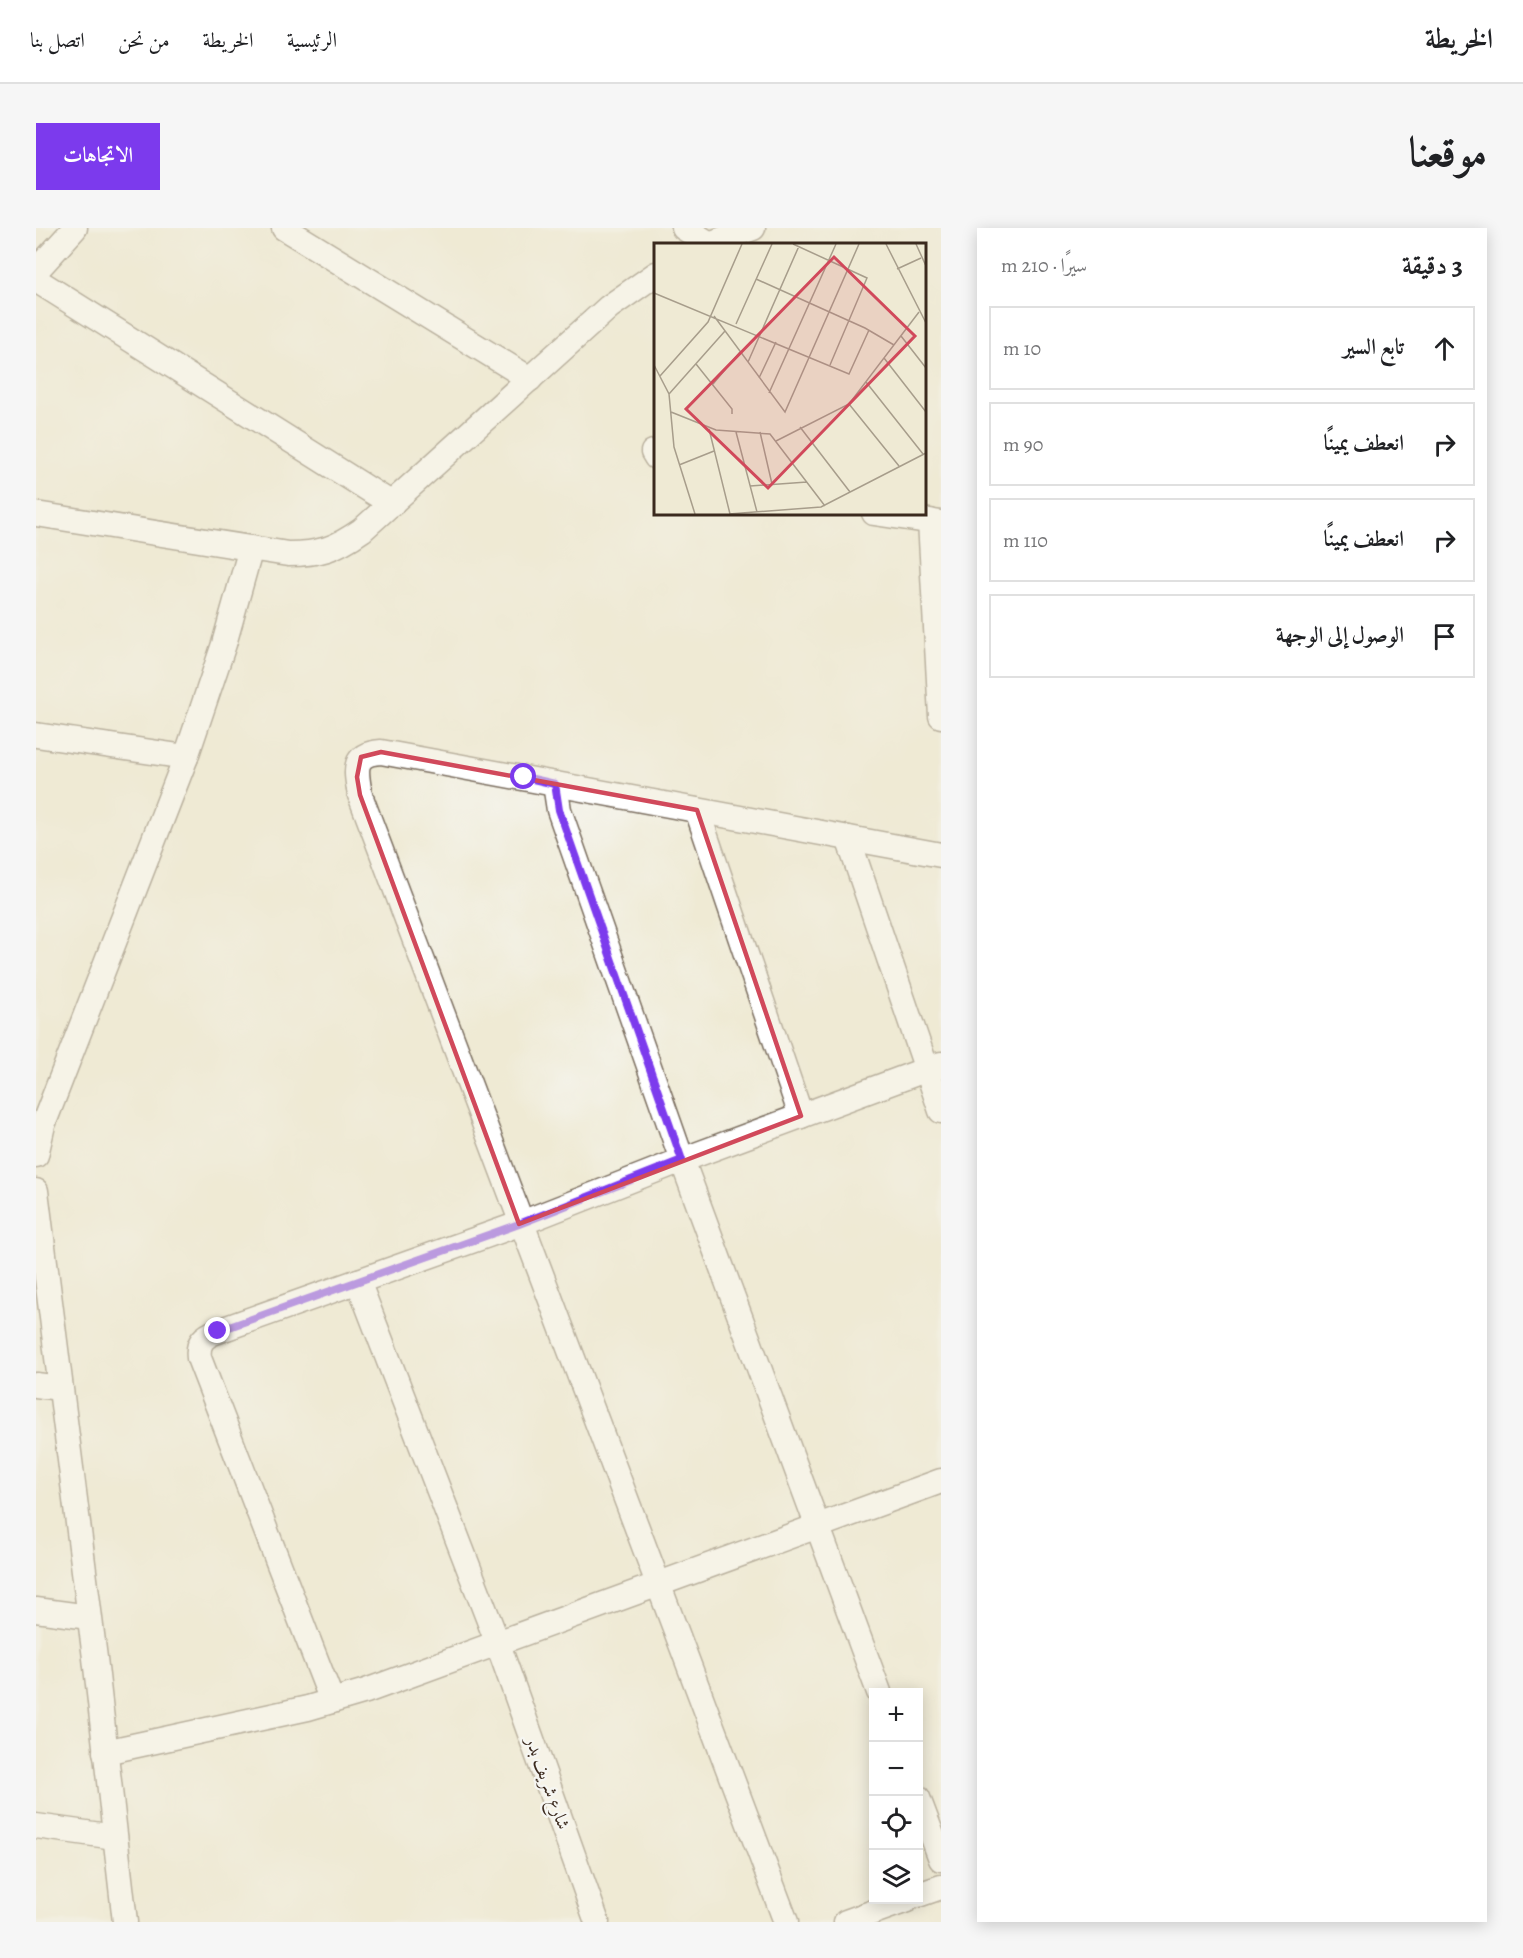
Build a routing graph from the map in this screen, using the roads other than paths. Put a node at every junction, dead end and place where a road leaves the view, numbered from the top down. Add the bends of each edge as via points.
1 (75, 228) edge
2 (284, 228) edge
3 (684, 228) edge
4 (753, 228) edge
5 (707, 243) edge
6 (712, 243) edge
7 (36, 271) edge
8 (654, 274) edge
9 (36, 280) edge
10 (530, 379) junction
11 (392, 504) junction
12 (36, 514) edge
13 (881, 514) edge
14 (935, 522) edge
15 (252, 548) junction
16 (941, 716) edge
17 (36, 735) edge
18 (186, 757) junction
19 (555, 784) junction
20 (698, 810) junction
21 (848, 838) junction
22 (941, 855) edge
23 (933, 1067) edge
24 (941, 1111) edge
25 (801, 1116) junction
26 (36, 1155) edge
27 (682, 1160) junction
28 (36, 1191) edge
29 (519, 1224) junction
30 (358, 1281) junction
31 (36, 1385) edge
32 (60, 1388) junction
33 (941, 1481) edge
34 (817, 1527) junction
35 (659, 1584) junction
36 (36, 1610) edge
37 (89, 1617) junction
38 (498, 1644) junction
39 (877, 1688) edge
40 (332, 1701) junction
41 (105, 1752) junction
42 (923, 1811) edge
43 (36, 1826) edge
44 (115, 1837) junction
45 (941, 1859) edge
46 (941, 1887) edge
47 (923, 1893) edge
48 (894, 1904) edge
49 (125, 1922) edge
50 (597, 1922) edge
51 (786, 1922) edge
52 (846, 1922) edge

1 - 7 street
2 - 10 street
3 - 5 street
4 - 6 street
8 - 10 street via 609,307
9 - 11 street
10 - 11 street
11 - 15 street via 362,530 326,551 288,554
12 - 15 street
13 - 14 street
14 - 16 street
15 - 18 street
17 - 18 street
18 - 26 street via 43,1125
19 - 20 street
19 - 27 street via 559,810
19 - 29 street via 381,752 367,753 358,765 360,795
20 - 21 street
20 - 25 street
21 - 22 street
21 - 23 street
23 - 24 street
23 - 25 street
25 - 27 street
27 - 29 street
27 - 34 street
28 - 32 street
29 - 30 street
29 - 35 street
30 - 38 street, شارع شريف بدر
30 - 40 street via 209,1334 198,1348
31 - 32 street
32 - 37 street
33 - 34 street
34 - 35 street
34 - 39 street
35 - 38 street
35 - 51 street
36 - 37 street
37 - 41 street
38 - 40 street
38 - 50 street, شارع شريف بدر
40 - 41 street
41 - 44 street
42 - 45 street
43 - 44 street
44 - 49 street
46 - 47 street
48 - 52 street

